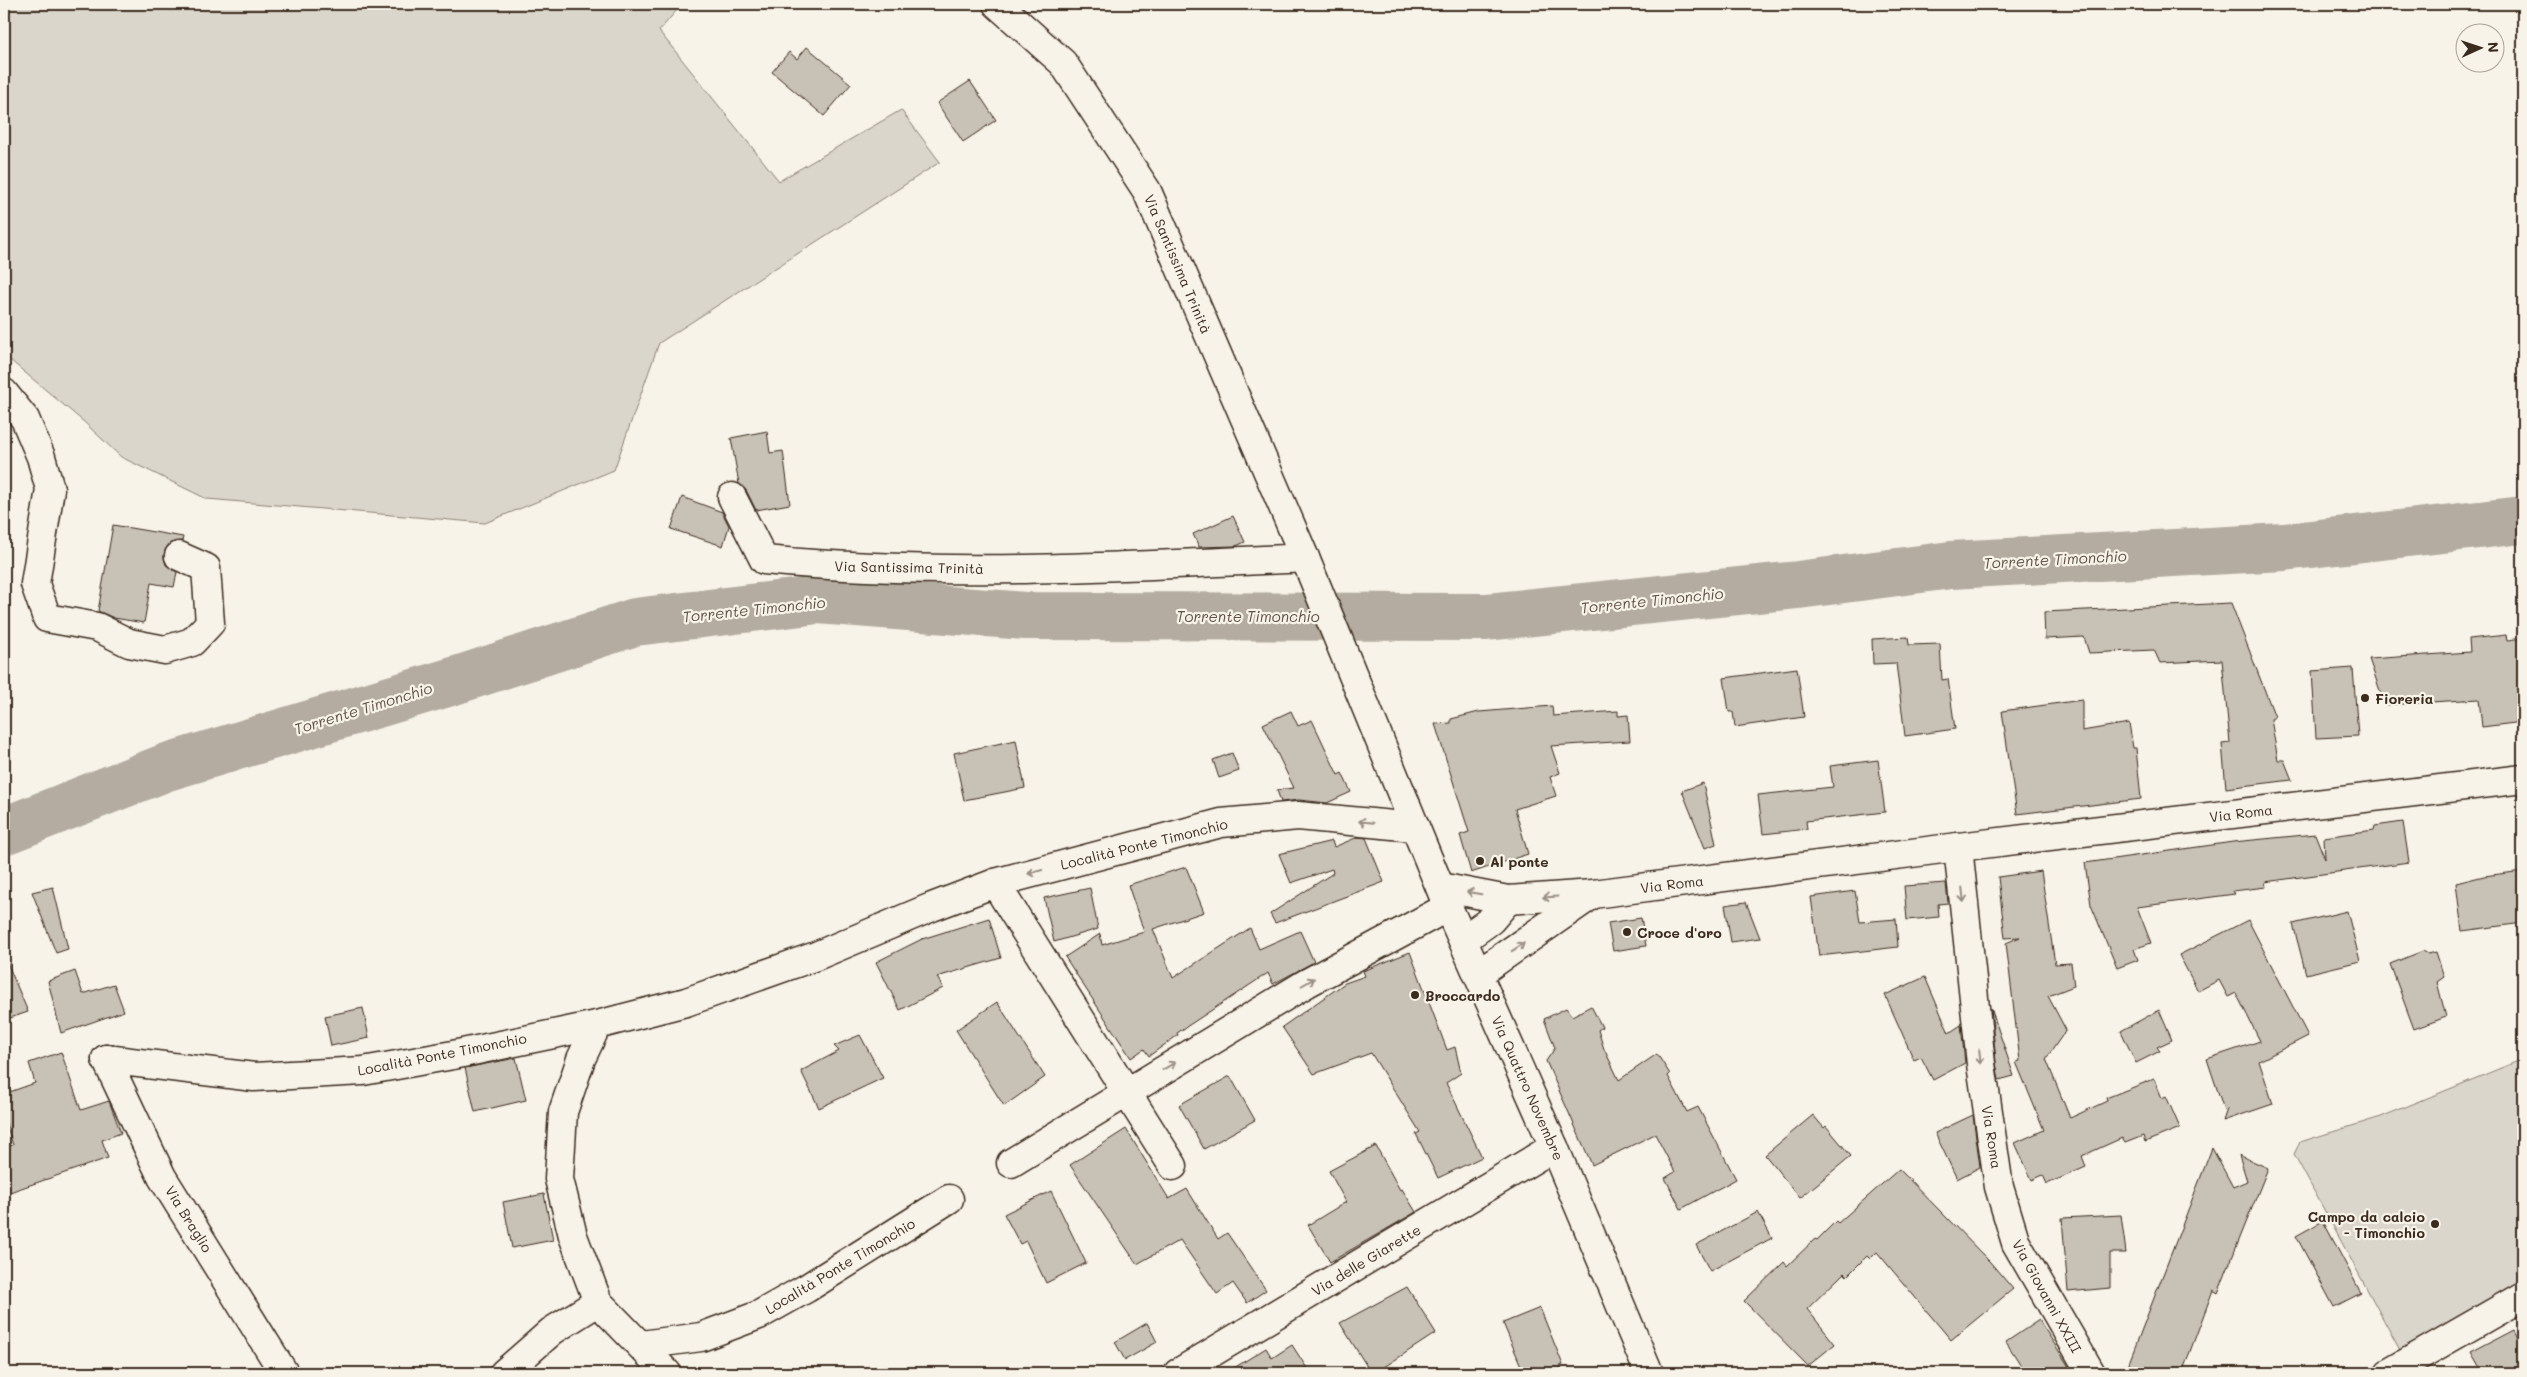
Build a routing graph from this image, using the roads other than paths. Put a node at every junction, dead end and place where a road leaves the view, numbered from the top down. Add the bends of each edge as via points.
1 (997, 4) edge
2 (4, 393) edge
3 (732, 496) dead end
4 (179, 556) dead end
5 (1306, 562) junction
6 (1360, 693) joint
7 (2523, 779) edge
8 (1414, 827) junction
9 (1958, 847) junction
10 (995, 883) junction
11 (1593, 894) junction
12 (1444, 897) junction
13 (1508, 900) junction
14 (1463, 940) junction
15 (1478, 974) junction
16 (598, 1025) junction
17 (106, 1059) joint
18 (1127, 1091) junction
19 (1554, 1147) junction
20 (1011, 1163) dead end
21 (1173, 1166) dead end
22 (949, 1199) dead end
23 (2008, 1217) joint
24 (2523, 1296) edge
25 (598, 1302) junction
26 (640, 1345) junction
27 (284, 1373) edge
28 (504, 1373) edge
29 (666, 1373) edge
30 (1178, 1373) edge
31 (1649, 1373) edge
32 (2091, 1373) edge
33 (2390, 1373) edge

1 - 5 street, Via Santissima Trinità via 1063,64 1147,191
2 - 4 street via 25,419 50,489 35,584 47,618 97,626 128,643 165,650 192,642 210,623 206,568
3 - 5 street, Via Santissima Trinità via 764,560 820,565 1074,570
5 - 6 street, Via Santissima Trinità
6 - 8 street, Via Quattro Novembre
7 - 9 street, Via Roma
8 -> 10 street, Località Ponte Timonchio via 1298,816 1221,823
8 - 12 street, Via Quattro Novembre
9 - 11 street, Via Roma
9 -> 23 street, Via Roma via 1981,1064 1999,1187
10 - 16 street, Località Ponte Timonchio via 807,959 686,1002
10 - 18 street
11 -> 13 street, Via Roma
15 -> 11 street, Via Roma
13 -> 12 street, Via Roma
12 - 14 street, Via Quattro Novembre
18 -> 12 street
13 - 14 street via 1491,920
14 - 15 street, Via Quattro Novembre
15 - 19 street, Via Quattro Novembre
16 - 17 street, Località Ponte Timonchio via 453,1056 363,1071 254,1077
16 - 25 street via 562,1112 559,1179 573,1236
17 - 27 street, Via Braglio via 162,1177
18 - 20 street
18 - 21 street
19 - 30 street, Via delle Giarette
19 - 31 street, Via Quattro Novembre
22 - 26 street, Località Ponte Timonchio via 760,1315 701,1337
23 - 32 street, Via Giovanni XXIII via 2016,1243
24 - 33 street
25 - 26 street
25 - 28 street via 552,1332
26 - 29 street

